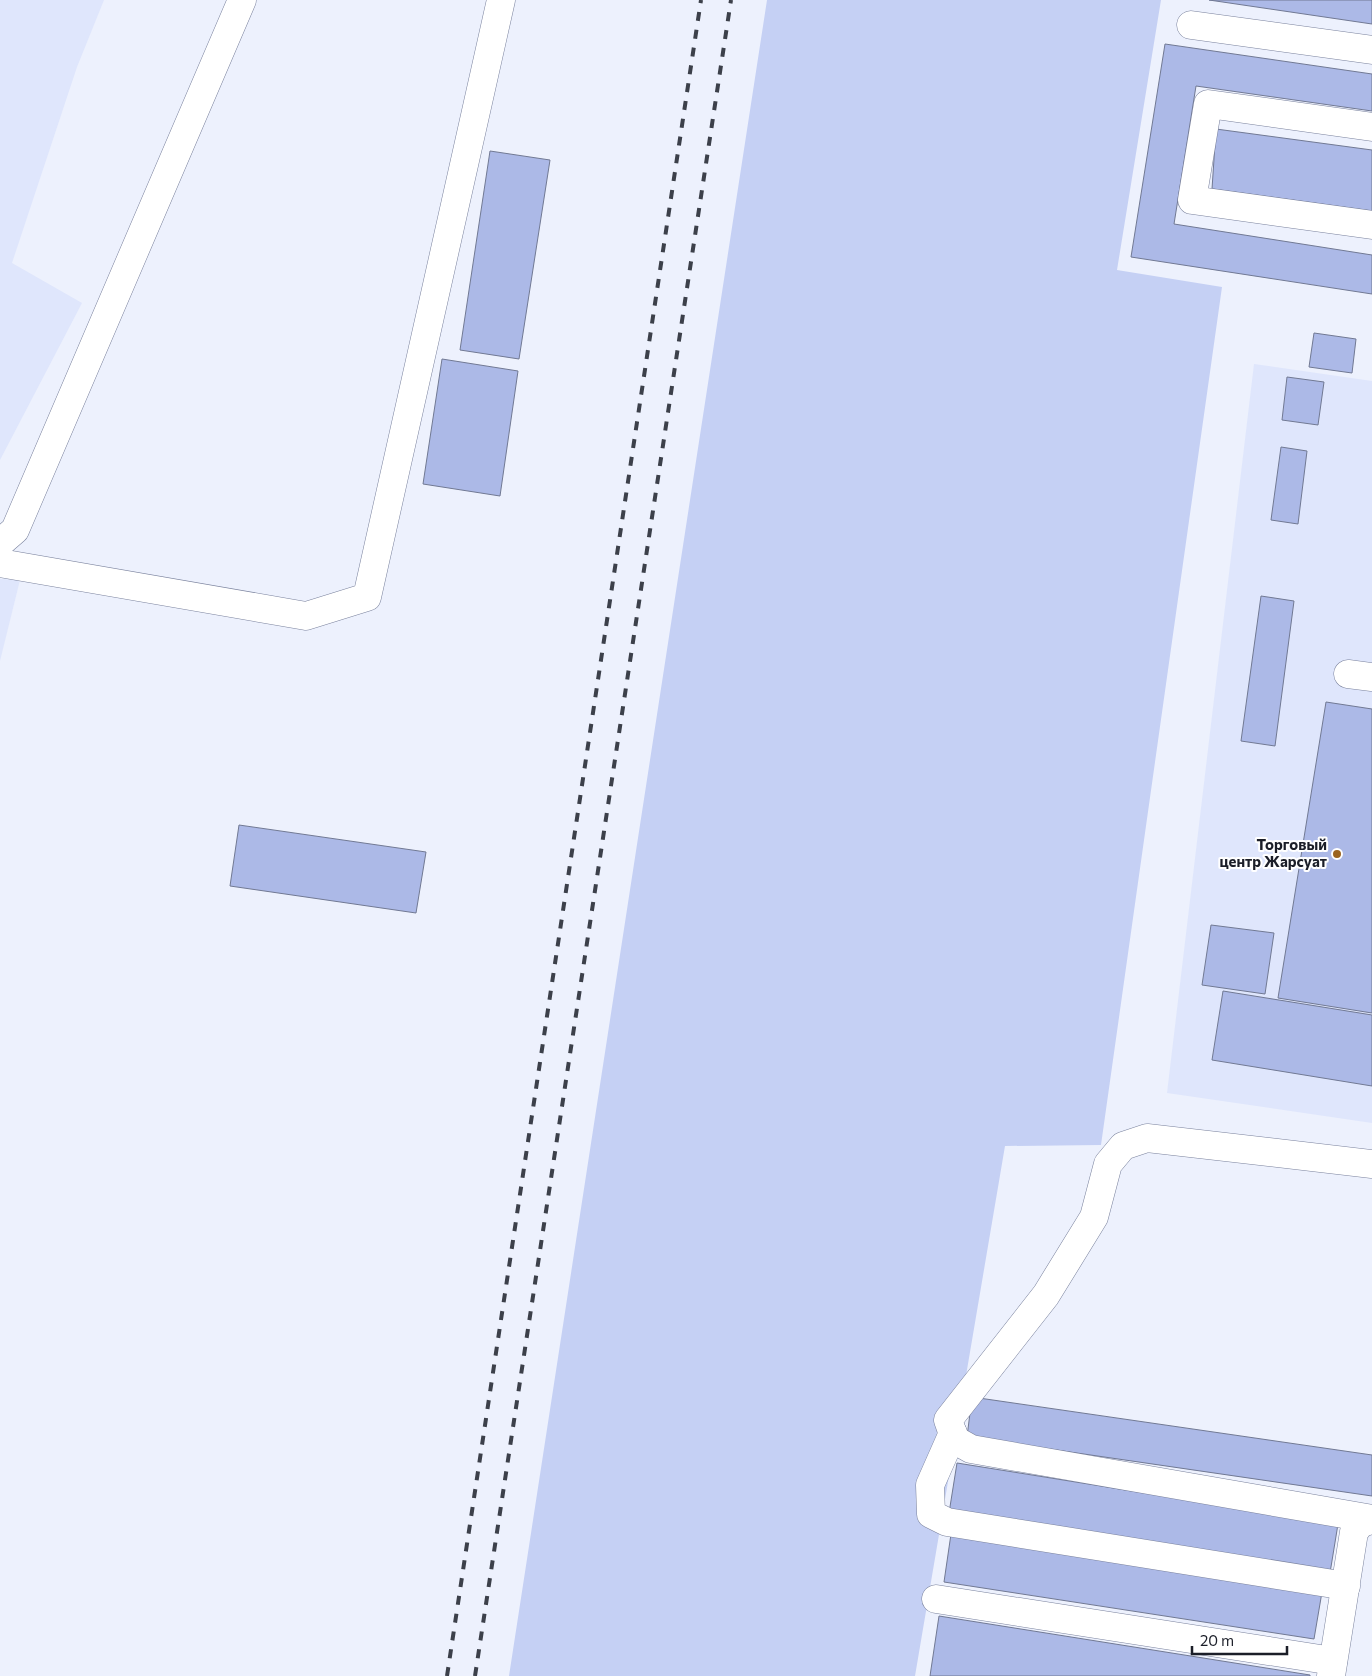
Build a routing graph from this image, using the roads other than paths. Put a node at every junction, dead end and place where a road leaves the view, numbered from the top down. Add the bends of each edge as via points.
1 (242, 0) edge
2 (501, 0) edge
3 (1191, 26) dead end
4 (1372, 50) edge
5 (1372, 127) edge
6 (1372, 225) edge
7 (0, 543) edge
8 (0, 564) edge
9 (1372, 1164) edge
10 (953, 1433) junction
11 (1372, 1520) edge
12 (1346, 1586) junction
13 (936, 1599) dead end
14 (1332, 1668) edge

1 - 7 street via 15,530
2 - 8 street via 367,597 306,616
3 - 4 street
5 - 6 street via 1208,104 1192,200
9 - 10 street via 1146,1138 1123,1146 1108,1164 1094,1217 1046,1295 948,1420
10 - 11 street via 955,1440 970,1449
10 - 12 street via 930,1485 931,1514 947,1522
11 - 12 street via 1361,1523 1354,1532
12 - 14 street
13 - 14 street

